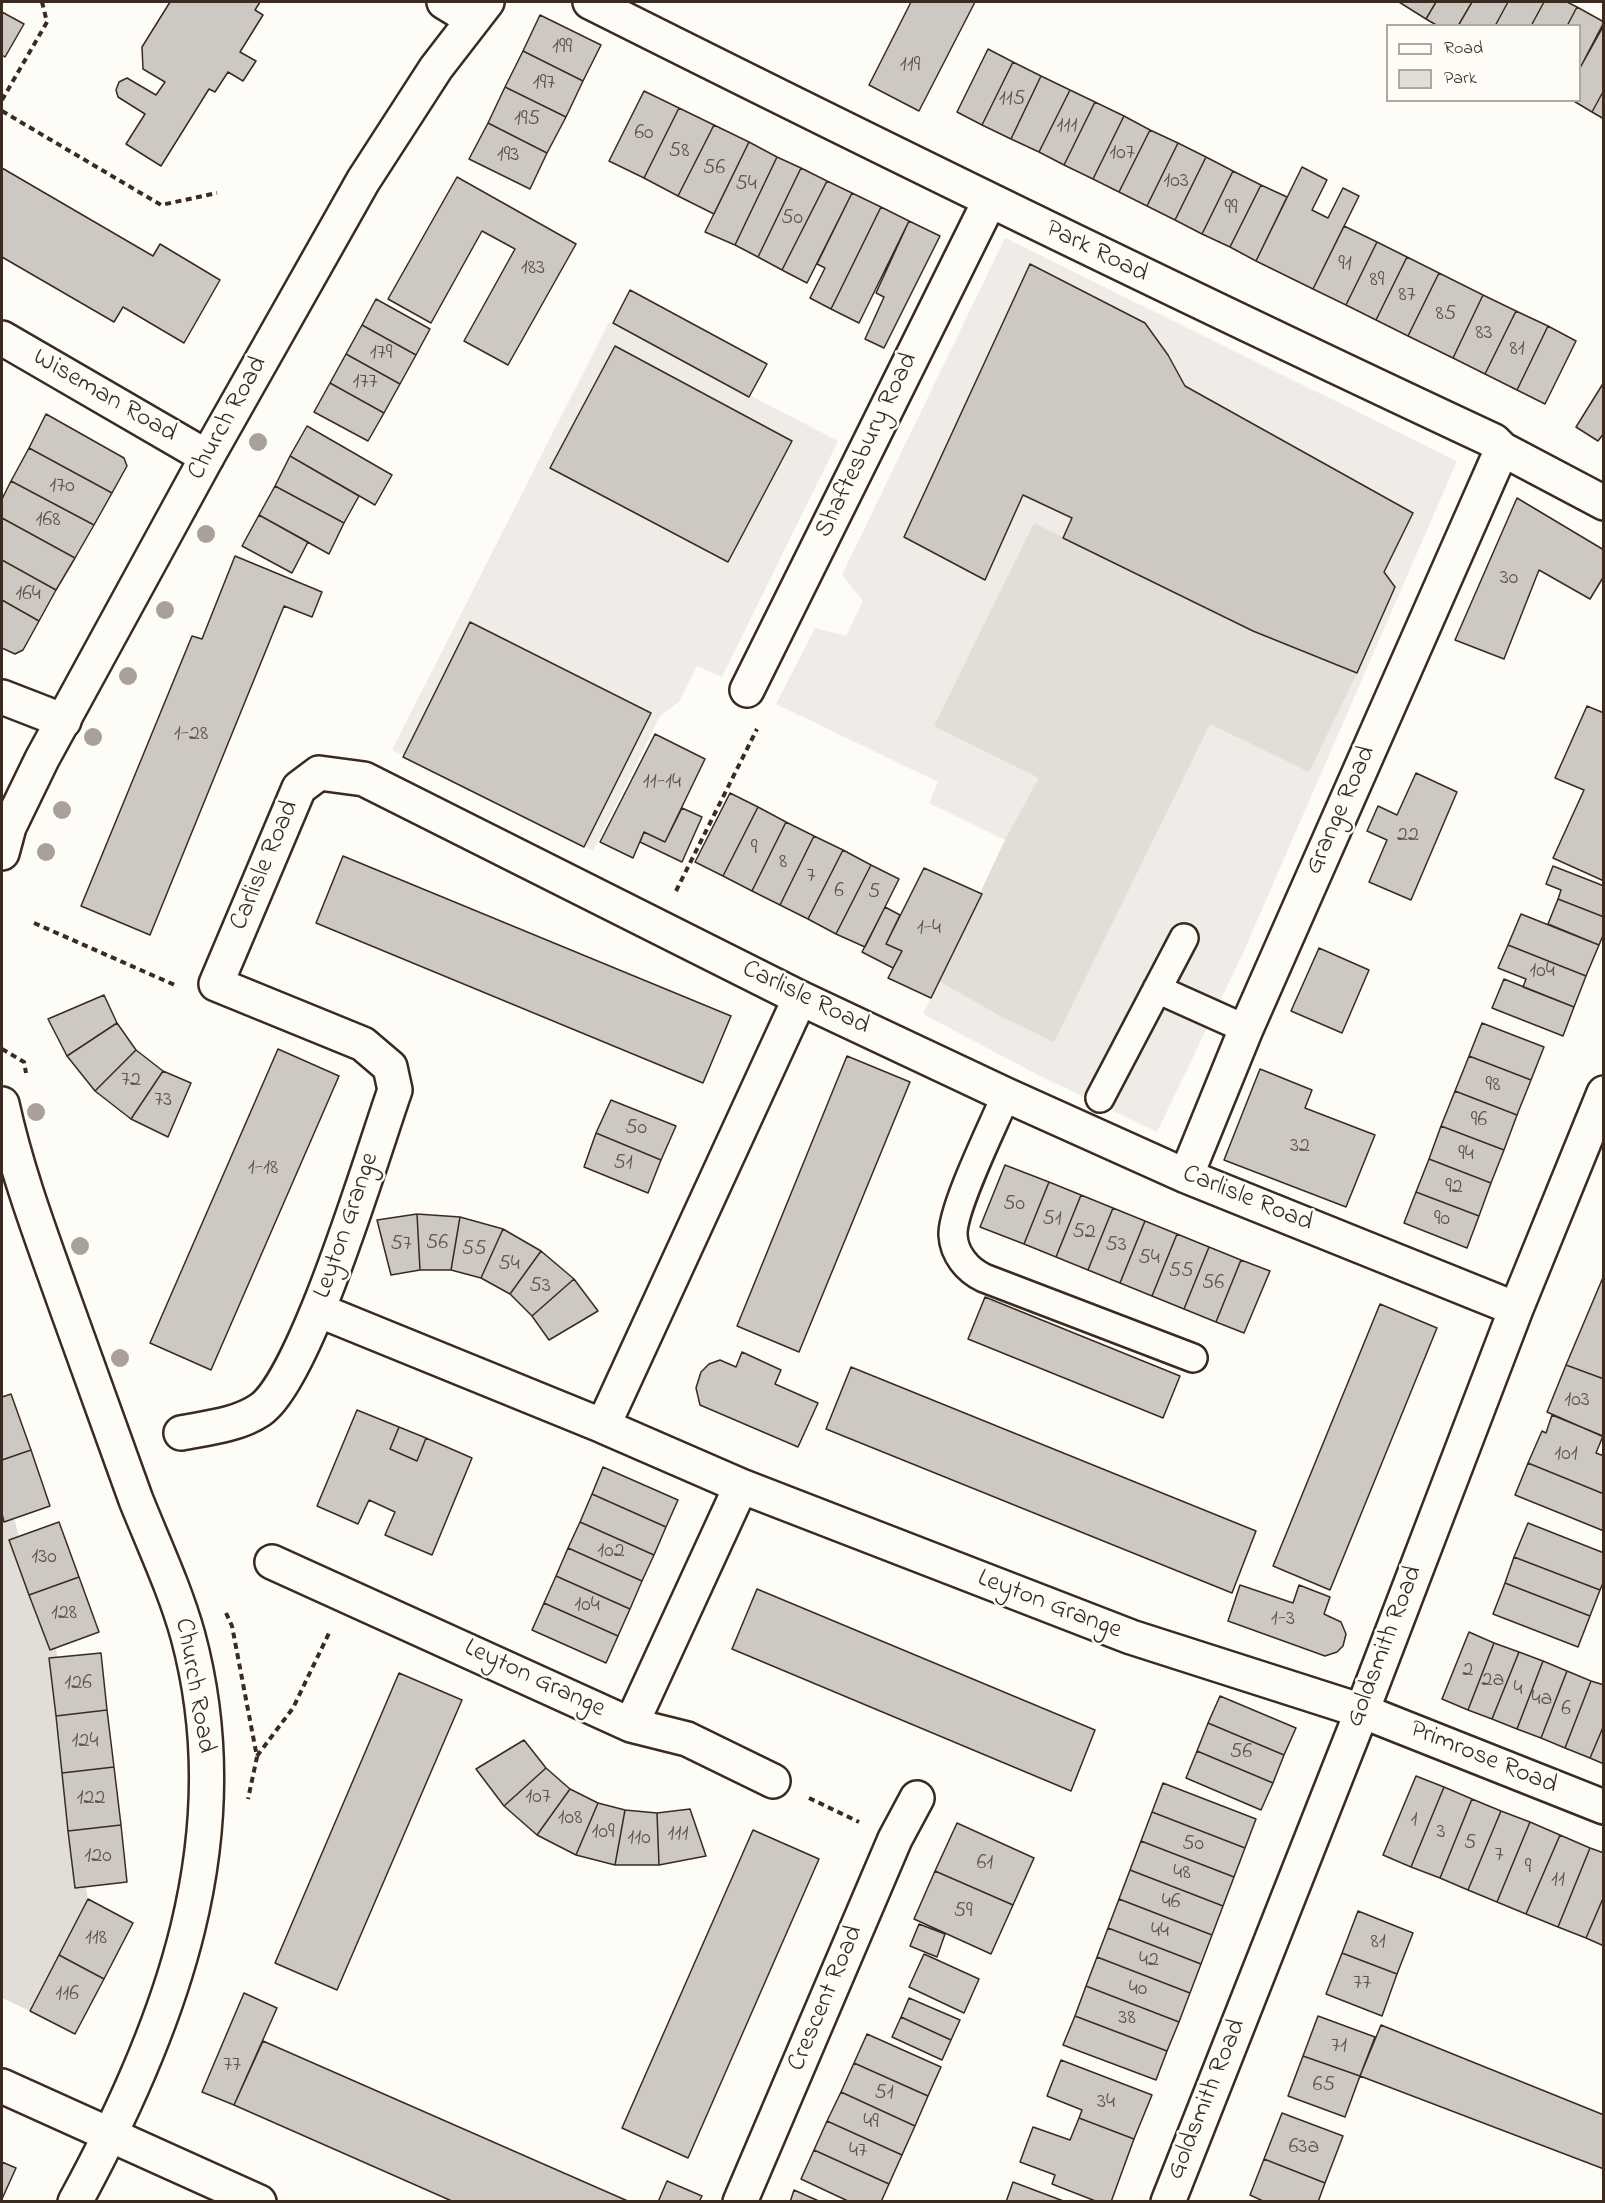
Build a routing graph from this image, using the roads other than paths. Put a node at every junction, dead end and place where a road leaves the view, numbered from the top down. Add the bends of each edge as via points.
1 (444, 2) edge
2 (590, 2) edge
3 (479, 10) edge
4 (989, 202) junction
5 (2, 338) edge
6 (1502, 448) junction
7 (207, 458) junction
8 (1604, 503) edge
9 (747, 690) road end
10 (2, 697) edge
11 (64, 721) junction
12 (2, 853) edge
13 (1184, 938) dead end
14 (216, 984) joint
15 (1157, 989) junction
16 (800, 998) junction
17 (1246, 1029) junction
18 (1604, 1093) edge
19 (1006, 1095) junction
20 (1100, 1098) dead end
21 (2, 1104) edge
22 (1186, 1176) junction
23 (1516, 1309) junction
24 (318, 1311) junction
25 (1193, 1358) dead end
26 (603, 1426) junction
27 (181, 1433) dead end
28 (741, 1486) junction
29 (272, 1562) dead end
30 (1362, 1711) junction
31 (632, 1725) junction
32 (773, 1780) road end
33 (917, 1798) dead end
34 (1604, 1807) edge
35 (2, 2086) edge
36 (112, 2135) junction
37 (75, 2202) edge
38 (259, 2202) edge
39 (740, 2202) edge
40 (1168, 2202) edge

1 - 3 street
2 - 4 street, Park Road
3 - 7 street, Church Road via 436,68 363,181
4 - 6 street, Park Road
4 - 9 street, Shaftesbury Road
5 - 7 street, Wiseman Road
6 - 8 street, Park Road
6 - 17 street, Grange Road
7 - 11 street, Church Road
10 - 11 street
11 - 12 street, Church Road via 9,827
13 - 15 lane
14 - 16 street, Carlisle Road via 299,788 319,772 364,779
14 - 24 street, Leyton Grange via 363,1044 390,1066 395,1090
15 - 17 lane
15 - 20 lane
16 - 19 street, Carlisle Road
16 - 26 street
17 - 22 street, Grange Road
18 - 23 street, Goldsmith Road
19 - 22 street, Carlisle Road
19 - 25 lane via 956,1216 954,1244 963,1261 984,1278
21 - 36 street, Church Road via 32,1211 180,1612 205,1730 206,1814 190,1923 174,1982
22 - 23 street, Carlisle Road
23 - 30 street, Goldsmith Road
24 - 26 street, Leyton Grange
24 - 27 street via 284,1383 261,1410 232,1422
26 - 28 street, Leyton Grange
28 - 30 street, Leyton Grange via 1131,1637
28 - 31 street, Leyton Grange
29 - 31 street, Leyton Grange
30 - 34 street, Primrose Road
30 - 40 street, Goldsmith Road
31 - 32 street, Leyton Grange via 687,1739
33 - 39 street, Crescent Road via 894,1839
35 - 36 street
36 - 37 street, Church Road
36 - 38 street

